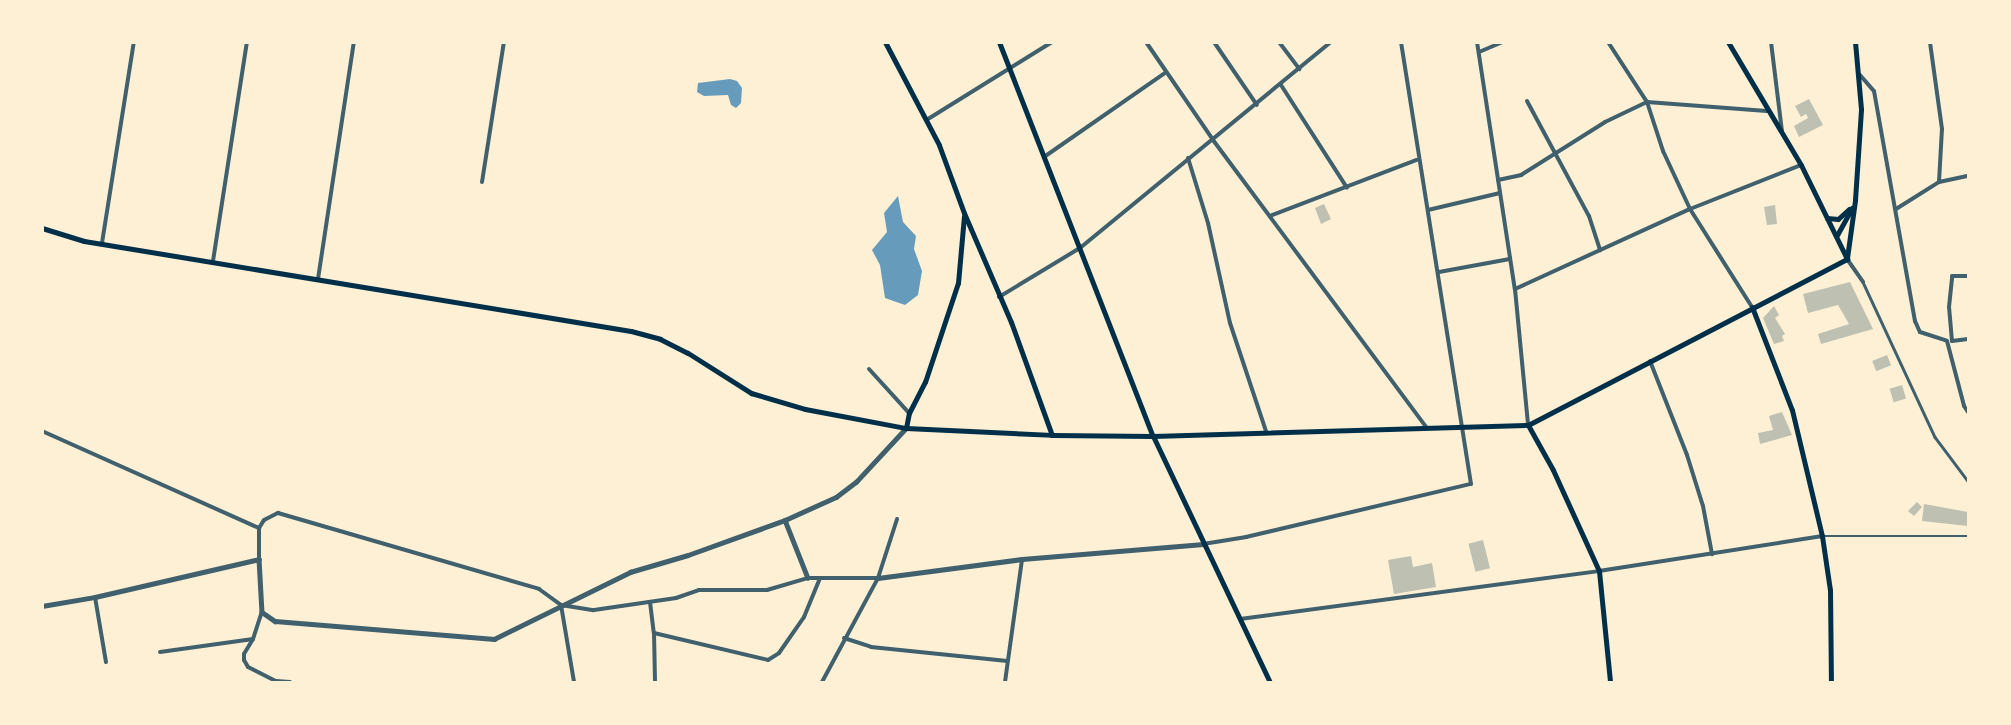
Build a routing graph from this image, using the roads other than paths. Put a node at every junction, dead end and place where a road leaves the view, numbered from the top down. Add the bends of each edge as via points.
1 (134, 42) edge
2 (247, 42) edge
3 (354, 42) edge
4 (504, 42) edge
5 (886, 42) edge
6 (999, 42) edge
7 (1052, 42) edge
8 (1146, 42) edge
9 (1214, 42) edge
10 (1279, 42) edge
11 (1331, 42) edge
12 (1401, 42) edge
13 (1477, 42) edge
14 (1502, 42) edge
15 (1608, 42) edge
16 (1728, 42) edge
17 (1771, 42) edge
18 (1855, 42) edge
19 (1930, 42) edge
20 (1479, 52) junction
21 (1299, 69) junction
22 (1011, 70) junction
23 (1165, 73) junction
24 (1860, 75) junction
25 (1281, 85) junction
26 (1527, 101) dead end
27 (1647, 102) junction
28 (1257, 105) junction
29 (1767, 111) junction
30 (928, 119) junction
31 (1782, 133) junction
32 (1213, 140) junction
33 (1555, 154) junction
34 (1044, 157) junction
35 (1188, 158) junction
36 (1417, 160) junction
37 (1800, 165) junction
38 (1968, 176) edge
39 (1498, 180) junction
40 (482, 182) dead end
41 (1939, 182) junction
42 (1347, 188) junction
43 (1500, 193) junction
44 (1855, 200) junction
45 (1690, 209) junction
46 (1896, 209) junction
47 (1428, 210) junction
48 (964, 213) junction
49 (1270, 216) junction
50 (1827, 218) junction
51 (42, 228) edge
52 (1837, 235) junction
53 (102, 243) junction
54 (1080, 248) junction
55 (1600, 250) junction
56 (1847, 259) junction
57 (1510, 260) junction
58 (213, 261) junction
59 (1439, 272) junction
60 (1968, 276) edge
61 (318, 279) junction
62 (1863, 282) joint
63 (1515, 289) junction
64 (999, 296) junction
65 (1750, 308) junction
66 (1968, 339) edge
67 (1947, 341) junction
68 (1952, 341) junction
69 (1650, 361) junction
70 (869, 369) dead end
71 (1968, 412) edge
72 (909, 413) junction
73 (1528, 424) junction
74 (1462, 426) junction
75 (1426, 427) junction
76 (906, 428) junction
77 (42, 431) edge
78 (1266, 431) junction
79 (1052, 435) junction
80 (1153, 436) junction
81 (1968, 481) edge
82 (897, 519) dead end
83 (786, 520) junction
84 (258, 528) junction
85 (1822, 536) junction
86 (1968, 536) edge
87 (1203, 544) junction
88 (1712, 554) junction
89 (259, 559) junction
90 (1022, 559) junction
91 (1599, 571) junction
92 (808, 578) junction
93 (820, 578) junction
94 (878, 578) junction
95 (95, 597) junction
96 (650, 602) junction
97 (561, 605) junction
98 (42, 606) edge
99 (262, 612) junction
100 (1240, 618) junction
101 (654, 633) junction
102 (844, 638) junction
103 (253, 639) junction
104 (160, 652) dead end
105 (1007, 661) junction
106 (106, 662) dead end
107 (290, 682) edge
108 (574, 682) edge
109 (655, 682) edge
110 (822, 682) edge
111 (1006, 682) edge
112 (1270, 682) edge
113 (1610, 682) edge
114 (1831, 682) edge

1 - 53 street
2 - 58 street
3 - 61 street
4 - 40 street
5 - 30 main road
6 - 22 main road
7 - 22 street
8 - 23 street
9 - 28 street
10 - 21 street
11 - 21 street
12 - 36 street
13 - 20 street
14 - 20 street
15 - 27 street
16 - 29 main road
17 - 31 street
18 - 24 main road
19 - 41 street via 1942,129
20 - 39 street
21 - 25 street
22 - 30 street
22 - 34 main road
23 - 32 street
23 - 34 street
24 - 44 main road
24 - 46 street via 1874,91
25 - 28 street
25 - 42 street
26 - 33 street
27 - 29 street
27 - 33 street via 1605,122
27 - 45 street
28 - 32 street
29 - 31 main road
30 - 48 main road
31 - 37 main road
32 - 35 street
32 - 49 street
33 - 39 street via 1521,175
33 - 55 street via 1589,216
34 - 54 main road
35 - 54 street
35 - 78 street via 1208,223 1230,322
36 - 42 street
36 - 47 street
37 - 45 street
37 - 50 main road
38 - 41 street
39 - 43 street
41 - 46 street
42 - 49 street
43 - 47 street
43 - 57 street
44 - 50 main road via 1845,216
44 - 52 main road
44 - 56 main road
45 - 55 street
45 - 65 street
46 - 67 street via 1915,321 1920,332
47 - 59 street
48 - 64 main road
48 - 72 main road via 958,283 925,382
49 - 75 street
50 - 52 main road
51 - 53 main road
52 - 56 main road
53 - 58 main road
54 - 64 street
54 - 80 main road
55 - 63 street
56 - 62 street
56 - 65 main road
57 - 59 street
57 - 63 street
58 - 61 main road
59 - 74 street
60 - 68 street via 1952,276 1949,307
61 - 76 main road via 631,331 674,346 751,393 776,403
62 - 81 street via 1935,436
63 - 73 street
64 - 79 main road
65 - 69 main road
65 - 85 main road via 1792,410
66 - 68 street
67 - 68 street
67 - 71 street
69 - 73 main road
69 - 88 street via 1690,464 1703,506
70 - 72 street
72 - 76 main road
73 - 74 main road
73 - 91 main road via 1553,470
74 - 75 main road
74 - 87 street via 1471,484 1246,537
75 - 78 main road
76 - 79 main road
76 - 83 street via 856,482 836,497
77 - 84 street
78 - 80 main road
79 - 80 main road
80 - 87 main road
82 - 94 street
83 - 92 street
83 - 97 street via 688,556 630,572
84 - 89 street
84 - 97 street via 264,520 278,513 307,520 539,589
85 - 86 street
85 - 88 street
85 - 114 main road via 1830,590
87 - 90 street
87 - 100 main road
88 - 91 street
89 - 95 street
89 - 99 street
90 - 94 street
90 - 105 street
91 - 100 street
91 - 113 main road
92 - 93 street
92 - 96 street via 767,590 699,590
93 - 94 street
93 - 101 street via 804,617 779,653 768,660
94 - 102 street
95 - 98 street
95 - 106 street
96 - 97 street via 594,610
96 - 101 street
97 - 99 street via 494,639 275,621
97 - 108 street
99 - 103 street
100 - 112 main road
101 - 109 street
102 - 105 street via 871,647
102 - 110 street
103 - 104 street
103 - 107 street via 244,654 248,667 276,681
105 - 111 street

